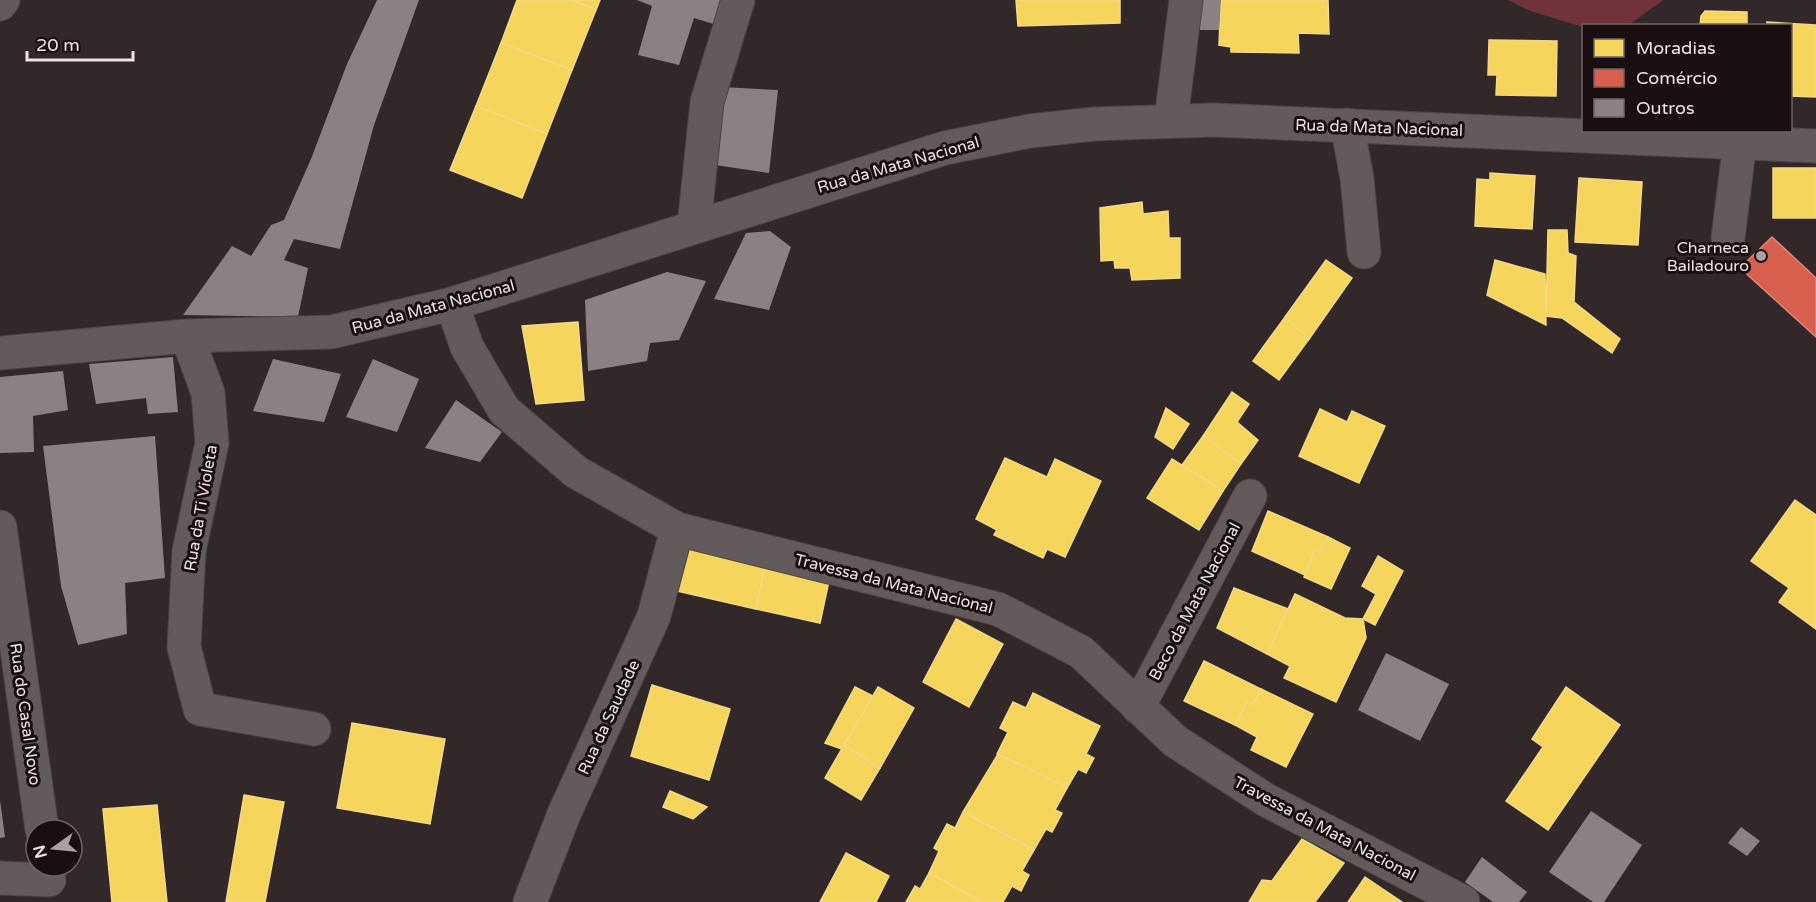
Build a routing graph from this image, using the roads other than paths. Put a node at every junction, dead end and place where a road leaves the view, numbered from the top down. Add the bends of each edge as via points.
1 (3, 0) edge
2 (738, 0) edge
3 (1186, 0) edge
4 (0, 4) edge
5 (1171, 120) junction
6 (1347, 125) junction
7 (1740, 142) junction
8 (1816, 146) edge
9 (694, 226) junction
10 (1728, 238) dead end
11 (1364, 252) dead end
12 (452, 304) junction
13 (187, 336) junction
14 (0, 353) edge
15 (1250, 496) dead end
16 (0, 527) edge
17 (677, 529) junction
18 (1138, 707) junction
19 (314, 729) dead end
20 (40, 818) edge
21 (0, 878) edge
22 (49, 883) edge
23 (530, 902) edge
24 (1463, 902) edge

1 - 4 street
2 - 9 street via 707,102
3 - 5 street
5 - 6 street, Rua da Mata Nacional
5 - 9 street, Rua da Mata Nacional via 1094,124 945,148
6 - 7 street, Rua da Mata Nacional
6 - 11 street
7 - 8 street, Rua da Mata Nacional
7 - 10 street
9 - 12 street, Rua da Mata Nacional
12 - 13 street, Rua da Mata Nacional via 331,332
12 - 17 street, Travessa da Mata Nacional via 467,347 504,410 576,472
13 - 14 street, Rua da Mata Nacional
13 - 19 street, Rua da Ti Violeta via 208,393 212,443 189,551 184,647 200,709
15 - 18 street, Beco da Mata Nacional
16 - 20 street, Rua do Casal Novo
17 - 18 street, Travessa da Mata Nacional via 998,609 1081,652
17 - 23 street, Rua da Saudade via 654,616 564,813
18 - 24 street, Travessa da Mata Nacional via 1175,741 1266,800
21 - 22 street

